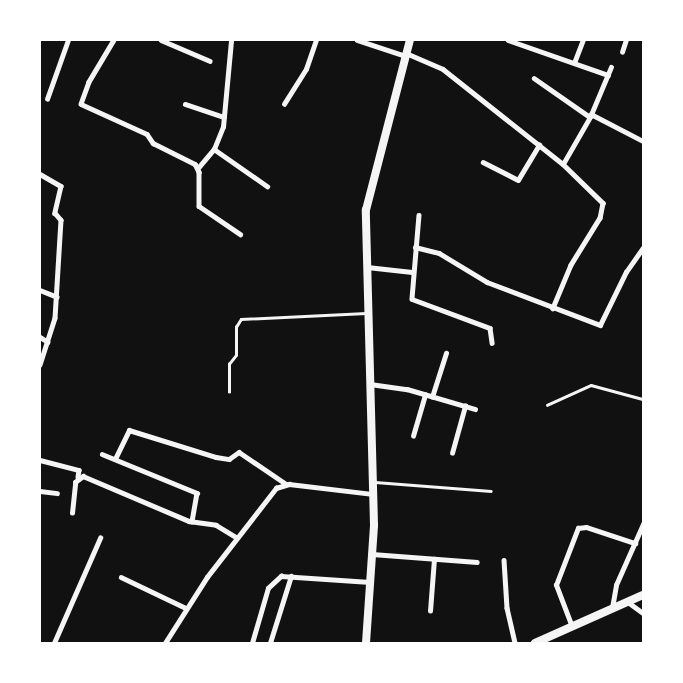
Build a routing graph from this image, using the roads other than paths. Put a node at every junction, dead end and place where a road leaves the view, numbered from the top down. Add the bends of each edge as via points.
1 (68, 40) edge
2 (114, 40) edge
3 (161, 40) edge
4 (231, 40) edge
5 (316, 40) edge
6 (357, 40) edge
7 (410, 40) edge
8 (508, 40) edge
9 (583, 40) edge
10 (626, 40) edge
11 (517, 42) edge
12 (622, 52) dead end
13 (406, 55) junction
14 (210, 61) dead end
15 (574, 63) junction
16 (611, 67) dead end
17 (608, 75) junction
18 (534, 78) dead end
19 (47, 99) dead end
20 (185, 104) dead end
21 (284, 104) dead end
22 (590, 115) junction
23 (224, 117) junction
24 (643, 141) edge
25 (539, 145) junction
26 (214, 149) junction
27 (483, 162) dead end
28 (563, 164) junction
29 (198, 168) junction
30 (40, 174) edge
31 (267, 186) dead end
32 (419, 215) dead end
33 (240, 234) dead end
34 (415, 247) junction
35 (642, 249) edge
36 (366, 267) junction
37 (412, 272) junction
38 (40, 290) edge
39 (57, 297) junction
40 (553, 308) junction
41 (367, 313) junction
42 (40, 337) edge
43 (48, 342) junction
44 (492, 343) dead end
45 (446, 352) dead end
46 (40, 365) edge
47 (370, 384) junction
48 (229, 392) dead end
49 (425, 395) junction
50 (432, 397) junction
51 (643, 399) edge
52 (547, 404) dead end
53 (465, 406) junction
54 (475, 409) dead end
55 (413, 436) dead end
56 (452, 453) dead end
57 (102, 454) dead end
58 (115, 459) junction
59 (40, 460) edge
60 (78, 477) junction
61 (373, 482) junction
62 (286, 484) junction
63 (40, 490) edge
64 (491, 491) dead end
65 (56, 493) dead end
66 (374, 494) junction
67 (72, 513) dead end
68 (192, 522) junction
69 (643, 524) edge
70 (236, 537) junction
71 (100, 538) dead end
72 (635, 543) junction
73 (372, 554) junction
74 (434, 559) junction
75 (504, 560) dead end
76 (477, 562) dead end
77 (291, 576) junction
78 (121, 577) dead end
79 (370, 582) junction
80 (643, 595) edge
81 (627, 601) junction
82 (186, 608) junction
83 (612, 608) junction
84 (430, 611) dead end
85 (643, 613) edge
86 (572, 627) junction
87 (54, 643) edge
88 (165, 643) edge
89 (252, 643) edge
90 (270, 643) edge
91 (366, 643) edge
92 (515, 643) edge
93 (535, 643) edge

1 - 19 street
2 - 29 street via 88,82 81,104 146,133 153,143
3 - 14 street
4 - 23 street
5 - 21 street via 306,70
6 - 13 street
7 - 13 highway
8 - 11 street
9 - 15 street
10 - 12 street
11 - 15 street
13 - 25 street via 443,69
13 - 36 highway via 370,187 365,231
15 - 17 street
16 - 17 street
17 - 22 street
18 - 22 street
20 - 23 street
22 - 24 street
22 - 28 street
23 - 26 street
25 - 27 street via 518,180
25 - 28 street
26 - 29 street
26 - 31 street
28 - 40 street via 604,206 571,265
29 - 33 street via 199,206
30 - 39 street via 61,186 55,212 61,220
32 - 34 street
34 - 37 street
34 - 40 street via 439,253 487,282
35 - 40 street via 626,272 601,324
36 - 37 street
36 - 41 highway
37 - 44 street via 412,300 490,328
38 - 39 street
39 - 43 street
41 - 47 highway
41 - 48 lane via 241,319 236,327 236,355 230,364
42 - 43 street
43 - 46 street
45 - 50 street
47 - 49 street
47 - 61 highway
49 - 50 street
49 - 55 street
50 - 53 street
51 - 52 lane via 591,385
53 - 54 street
53 - 56 street
57 - 58 street
58 - 62 street via 129,430 216,457 229,459 239,452
58 - 68 street via 197,493
59 - 60 street via 79,470
60 - 67 street
60 - 68 street via 86,476
61 - 64 lane
61 - 66 highway
62 - 66 street
62 - 70 street via 272,492
63 - 65 street
66 - 73 highway
68 - 70 street via 216,525
69 - 72 street
70 - 82 street
71 - 87 street
72 - 83 street via 616,585
72 - 86 street via 586,527 578,528 556,585
73 - 74 street
73 - 79 highway
74 - 76 street
74 - 84 street
75 - 92 street via 507,608
77 - 79 street
77 - 89 street via 281,576 268,588
77 - 90 street
78 - 82 street
79 - 91 highway
80 - 81 highway
81 - 83 highway
81 - 85 street
82 - 88 street
83 - 86 highway
86 - 93 highway

